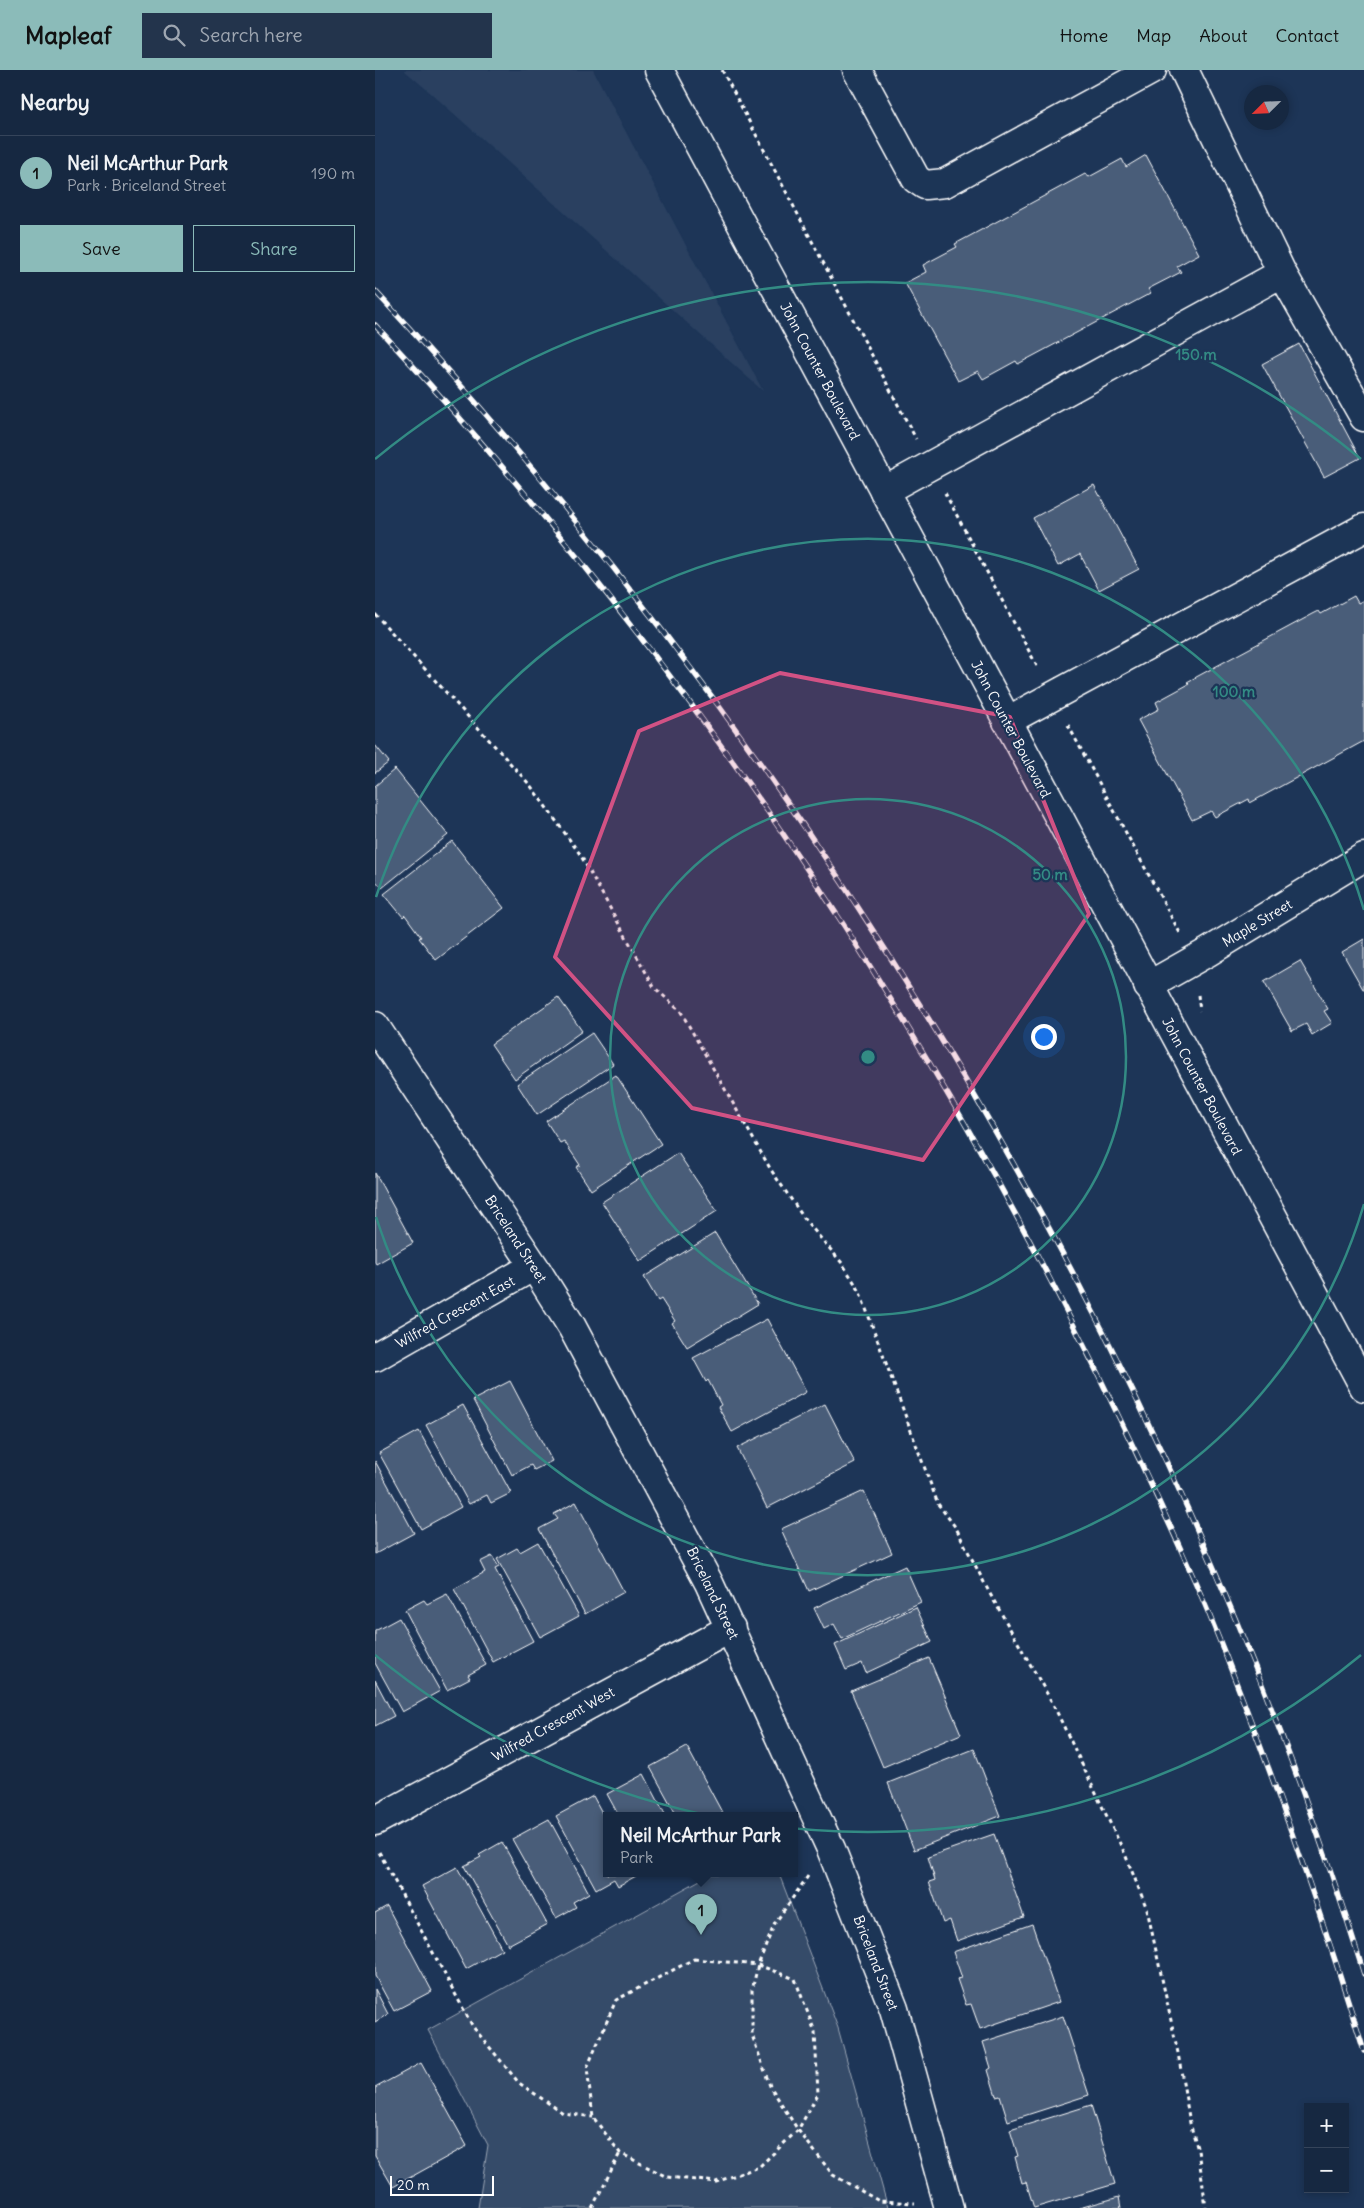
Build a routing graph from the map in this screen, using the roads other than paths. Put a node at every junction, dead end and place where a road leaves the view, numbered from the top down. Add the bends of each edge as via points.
1 (659, 70) edge
2 (857, 70) edge
3 (1152, 70) edge
4 (1184, 70) edge
5 (1282, 273) junction
6 (1364, 417) edge
7 (883, 491) junction
8 (1364, 528) edge
9 (1007, 720) junction
10 (1364, 857) edge
11 (1148, 986) junction
12 (375, 1026) edge
13 (534, 1266) junction
14 (375, 1357) edge
15 (1364, 1387) edge
16 (731, 1628) junction
17 (375, 1821) edge
18 (948, 2207) edge

1 - 7 street, John Counter Boulevard
2 - 3 street via 916,179 925,185 945,183
4 - 5 street
5 - 6 street
5 - 7 street
7 - 9 street, John Counter Boulevard
8 - 9 street
9 - 11 street, John Counter Boulevard
10 - 11 street, Maple Street
11 - 15 street, John Counter Boulevard
12 - 13 street, Briceland Street
13 - 14 street, Wilfred Crescent East
13 - 16 street, Briceland Street via 572,1327
16 - 17 street, Wilfred Crescent West
16 - 18 street, Briceland Street via 831,1849 894,2009

